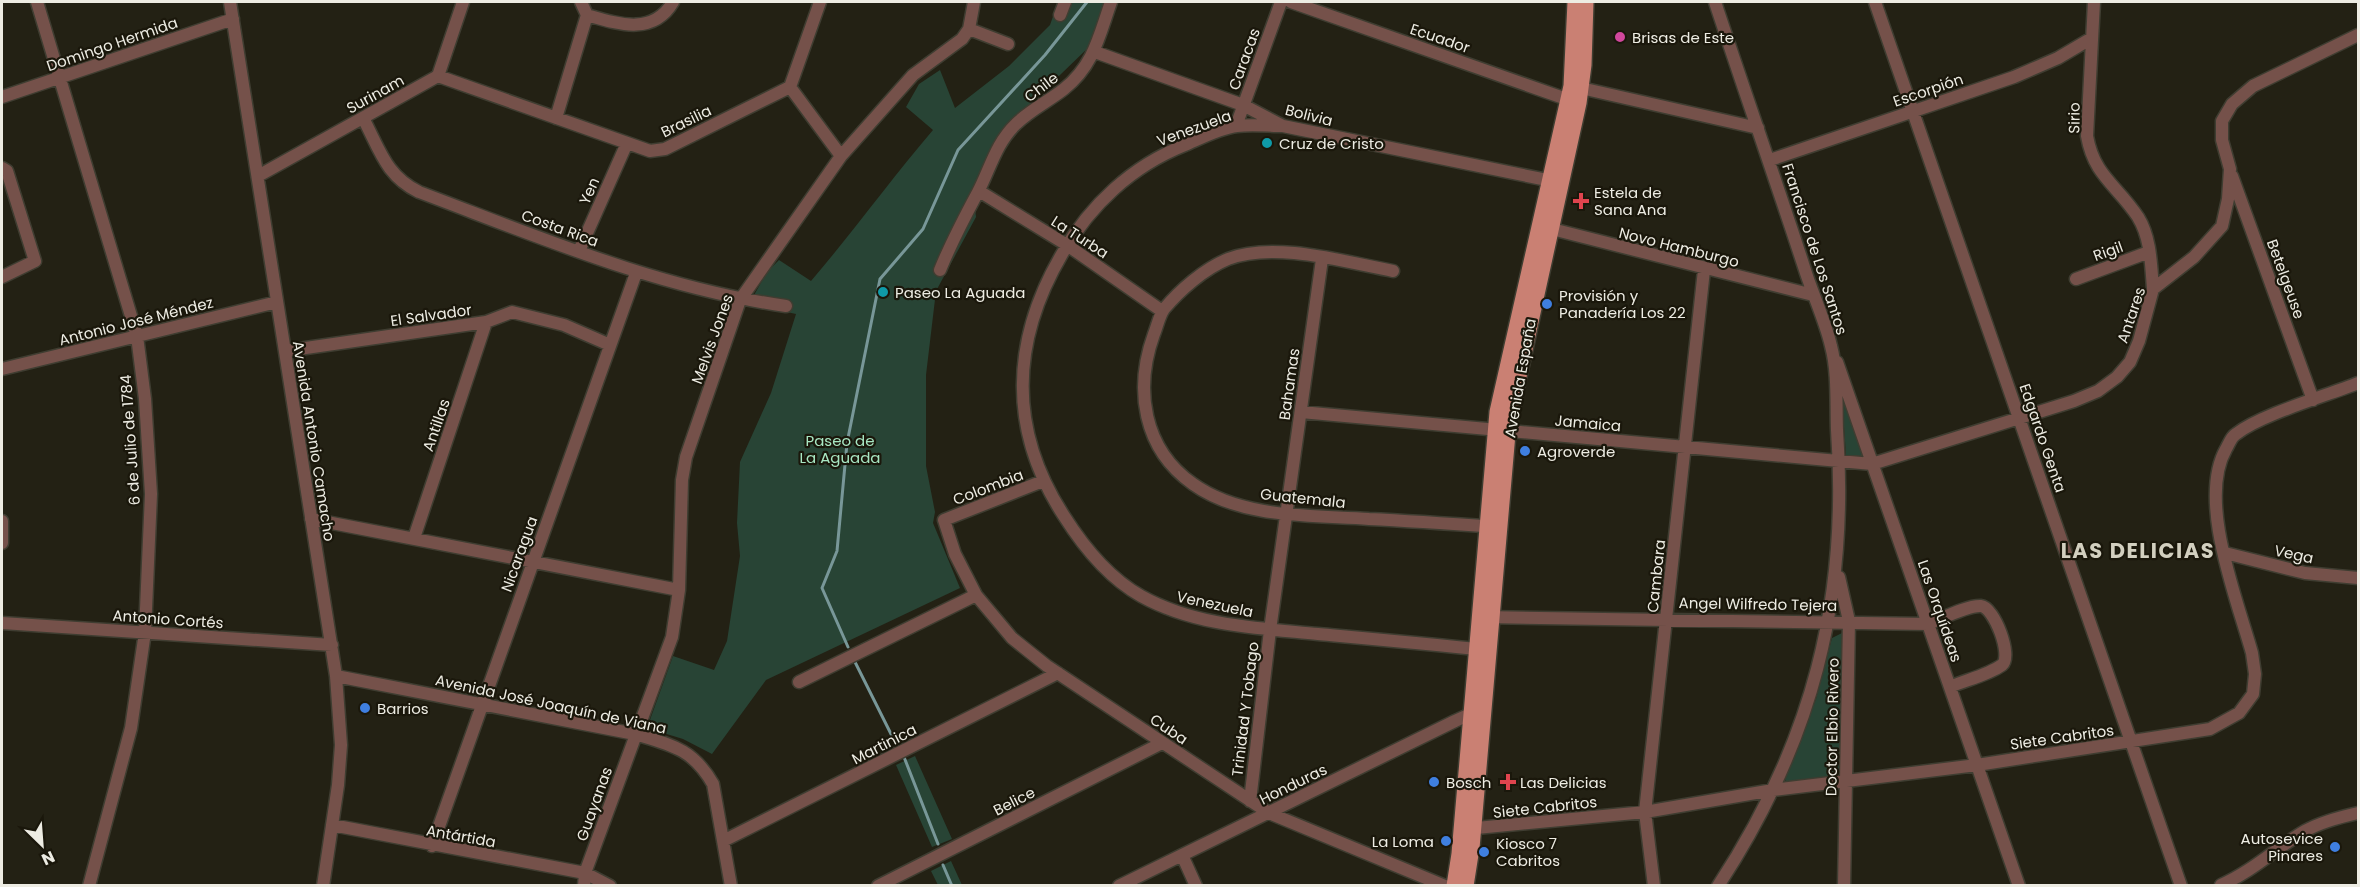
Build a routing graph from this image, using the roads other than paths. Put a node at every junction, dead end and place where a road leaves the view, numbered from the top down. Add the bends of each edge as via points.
1 (37, 2) edge
2 (230, 2) edge
3 (463, 2) edge
4 (581, 2) edge
5 (673, 2) edge
6 (820, 2) edge
7 (975, 2) edge
8 (1065, 2) edge
9 (1111, 2) edge
10 (1281, 2) edge
11 (1291, 2) edge
12 (1575, 2) edge
13 (1586, 2) edge
14 (1714, 2) edge
15 (1875, 2) edge
16 (2094, 2) edge
17 (587, 15) junction
18 (1060, 15) dead end
19 (233, 19) junction
20 (969, 29) junction
21 (2358, 35) edge
22 (2092, 38) junction
23 (1008, 44) dead end
24 (1095, 52) junction
25 (438, 76) junction
26 (61, 77) junction
27 (790, 87) junction
28 (1575, 94) junction
29 (2, 97) edge
30 (1244, 105) junction
31 (1913, 111) junction
32 (363, 118) junction
33 (556, 118) junction
34 (1236, 126) junction
35 (1283, 126) junction
36 (1758, 128) junction
37 (627, 143) junction
38 (841, 156) junction
39 (1770, 160) junction
40 (2, 168) edge
41 (2230, 169) junction
42 (258, 176) junction
43 (1555, 181) junction
44 (978, 191) junction
45 (1545, 228) junction
46 (1067, 245) junction
47 (579, 252) junction
48 (2150, 252) junction
49 (1322, 259) junction
50 (940, 270) dead end
51 (1393, 270) dead end
52 (1704, 270) junction
53 (636, 273) junction
54 (2, 277) edge
55 (2076, 279) dead end
56 (2153, 289) junction
57 (1813, 296) junction
58 (740, 300) junction
59 (278, 302) junction
60 (786, 306) dead end
61 (1162, 311) junction
62 (486, 322) junction
63 (137, 336) junction
64 (610, 345) junction
65 (1832, 347) junction
66 (285, 351) junction
67 (2, 369) edge
68 (2358, 383) edge
69 (2313, 400) junction
70 (1301, 412) junction
71 (2020, 419) junction
72 (1502, 430) junction
73 (1684, 447) junction
74 (1839, 461) junction
75 (1872, 464) junction
76 (1043, 481) junction
77 (1287, 513) junction
78 (312, 519) junction
79 (944, 520) joint
80 (2, 521) edge
81 (1494, 527) junction
82 (414, 538) junction
83 (2, 543) edge
84 (2225, 553) junction
85 (531, 562) junction
86 (1837, 570) junction
87 (2358, 578) edge
88 (679, 590) junction
89 (976, 595) junction
90 (1486, 617) junction
91 (1667, 618) junction
92 (1830, 620) junction
93 (1849, 621) junction
94 (2, 622) edge
95 (1928, 624) junction
96 (1270, 630) junction
97 (145, 632) junction
98 (332, 645) junction
99 (1483, 650) junction
100 (1058, 673) junction
101 (336, 676) junction
102 (800, 682) dead end
103 (1950, 687) junction
104 (482, 703) junction
105 (1477, 717) junction
106 (635, 734) junction
107 (2131, 742) junction
108 (1162, 743) junction
109 (1977, 765) junction
110 (1846, 780) junction
111 (1773, 790) junction
112 (1250, 801) junction
113 (2357, 809) edge
114 (1645, 812) junction
115 (1269, 813) junction
116 (332, 825) junction
117 (1468, 829) junction
118 (723, 841) junction
119 (432, 846) junction
120 (1182, 855) junction
121 (2254, 868) junction
122 (585, 879) edge
123 (89, 885) edge
124 (323, 885) edge
125 (610, 885) edge
126 (731, 885) edge
127 (878, 885) edge
128 (1119, 885) edge
129 (1196, 885) edge
130 (1445, 885) edge
131 (1454, 885) edge
132 (1466, 885) edge
133 (1654, 885) edge
134 (1718, 885) edge
135 (1844, 885) edge
136 (2019, 885) edge
137 (2181, 885) edge
138 (2220, 885) edge
139 (2242, 885) edge

1 - 26 street, 6 de Julio de 1784
2 - 19 street, Avenida Antonio Camacho
3 - 25 street
4 - 17 street
5 - 17 street via 665,13 643,25 618,24
6 - 27 street
7 - 20 street
8 - 18 street
9 - 24 street, Chile
10 - 30 street, Caracas
11 - 28 street, Ecuador
12 - 28 main road, Avenida España
13 - 28 main road, Avenida España
14 - 36 street, Francisco de Los Santos
15 - 31 street, Edgardo Genta
16 - 22 street, Sirio
17 - 33 street
19 - 26 street, Domingo Hermida
19 - 42 street, Avenida Antonio Camacho
20 - 23 street
20 - 38 street, Melvis Jones via 955,47 913,75
21 - 41 street, Antares via 2241,94 2222,121 2222,140
22 - 31 street, Escorpión via 2014,77
22 - 48 street, Sirio via 2087,136 2090,153 2097,168 2138,218
24 - 30 street, Bolivia
24 - 44 street, Chile via 1086,68 1065,89 1016,124 998,147
25 - 32 street, Surinam
25 - 33 street, Brasilia
26 - 29 street, Domingo Hermida
26 - 63 street, 6 de Julio de 1784
27 - 37 street, Brasilia via 666,149 650,152
27 - 38 street
28 - 36 street, Ecuador
28 - 43 main road, Avenida España
30 - 34 street, Caracas
30 - 35 street, Bolivia
31 - 39 street, Escorpión
31 - 71 street, Edgardo Genta
32 - 42 street, Surinam
32 - 47 street, Costa Rica via 400,183
33 - 37 street, Brasilia
34 - 35 street, Venezuela
34 - 46 street, Venezuela via 1163,153 1134,172 1084,219
35 - 43 street, Bolivia
36 - 39 street, Francisco de Los Santos
37 - 47 street, Yen
38 - 58 street, Melvis Jones
39 - 57 street, Francisco de Los Santos
40 - 54 street via 7,171 35,261
41 - 56 street, Antares via 2222,226 2202,250
41 - 69 street, Betelgeuse
42 - 59 street, Avenida Antonio Camacho
43 - 45 main road, Avenida España
44 - 46 street, La Turba
44 - 50 street, Chile via 960,221
45 - 52 street, Novo Hamburgo
45 - 72 main road, Avenida España
46 - 61 street, La Turba
46 - 76 street, Venezuela via 1043,286 1022,366 1028,433
47 - 53 street, Costa Rica
48 - 55 street, Rigil
48 - 56 street, Sirio
49 - 51 street, Guatemala
49 - 61 street, Guatemala via 1259,252 1228,259 1201,274
49 - 70 street, Bahamas
52 - 57 street, Novo Hamburgo
52 - 73 street, Cambara
53 - 58 street, Costa Rica
53 - 64 street, Nicaragua
56 - 71 street, Antares via 2139,341 2130,362 2117,377 2098,391
57 - 65 street, Francisco de Los Santos
58 - 60 street, Costa Rica
58 - 88 street, Melvis Jones via 686,457
59 - 63 street, Antonio José Méndez
59 - 66 street, Avenida Antonio Camacho
61 - 77 street, Guatemala via 1148,351 1142,388 1148,423 1158,446 1193,484 1220,498
62 - 64 street, El Salvador via 512,312 564,325
62 - 66 street, El Salvador
62 - 82 street, Antillas
63 - 67 street, Antonio José Méndez
63 - 97 street, 6 de Julio de 1784 via 151,494
64 - 85 street, Nicaragua
65 - 74 street, Francisco de Los Santos
65 - 75 street, Las Orquídeas
66 - 78 street, Avenida Antonio Camacho
68 - 69 street, Siete Cabritos
69 - 84 street, Siete Cabritos via 2234,435 2220,459 2214,488 2217,525
70 - 72 street, Jamaica
70 - 77 street, Bahamas
71 - 75 street, Antares
71 - 107 street, Edgardo Genta
72 - 73 street, Jamaica
72 - 81 main road, Avenida España
73 - 74 street, Jamaica
73 - 91 street, Cambara
74 - 75 street, Jamaica
74 - 86 street, Francisco de Los Santos
75 - 95 street, Las Orquídeas
76 - 79 street, Colombia
76 - 96 street, Venezuela via 1092,555 1139,594 1176,613
77 - 81 street, Guatemala
77 - 96 street, Trinidad Y Tobago
78 - 82 street
78 - 98 street, Avenida Antonio Camacho
79 - 89 street, Cuba via 955,554
80 - 83 street
81 - 90 main road, Avenida España
82 - 85 street
84 - 87 street, Vega via 2305,573
84 - 107 street, Siete Cabritos via 2252,653 2253,694 2239,713 2210,729
85 - 88 street
85 - 104 street, Nicaragua
86 - 92 street, Francisco de Los Santos
86 - 93 street, Doctor Elbio Rivero
88 - 106 street, Melvis Jones via 672,637
89 - 100 street, Cuba via 1012,638
89 - 102 street
90 - 91 street, Angel Wilfredo Tejera
90 - 99 main road, Avenida España
91 - 92 street, Angel Wilfredo Tejera
91 - 114 street, Cambara
92 - 93 street, Angel Wilfredo Tejera
92 - 111 street, Francisco de Los Santos via 1811,696
93 - 95 street, Angel Wilfredo Tejera
93 - 110 street, Doctor Elbio Rivero
94 - 97 street, Antonio Cortés
95 - 103 street, Las Orquídeas
95 - 103 street via 1974,606 1984,606 1992,612 2001,635 2007,654 2002,664
96 - 99 street, Venezuela
96 - 112 street, Trinidad Y Tobago
97 - 98 street, Antonio Cortés
97 - 123 street, 6 de Julio de 1784 via 131,728
98 - 101 street, Avenida Antonio Camacho
99 - 105 main road, Avenida España
100 - 108 street, Cuba
100 - 118 street, Martinica
101 - 104 street, Avenida José Joaquín de Viana
101 - 116 street, Avenida Antonio Camacho via 341,745
103 - 109 street, Las Orquídeas
104 - 106 street, Avenida José Joaquín de Viana
104 - 119 street, Nicaragua
105 - 115 street, Honduras via 1455,721
105 - 117 main road, Avenida España
106 - 118 street, Avenida José Joaquín de Viana via 678,747 705,769 713,784
106 - 122 street, Guayanas
107 - 109 street, Siete Cabritos
107 - 137 street, Edgardo Genta
108 - 112 street, Cuba
108 - 127 street, Belice
109 - 110 street, Siete Cabritos
109 - 136 street, Las Orquídeas
110 - 111 street, Siete Cabritos
110 - 135 street, Doctor Elbio Rivero
111 - 114 street, Siete Cabritos
111 - 134 street, Francisco de Los Santos via 1743,848
112 - 115 street, Cuba
113 - 121 street via 2306,831
114 - 117 street, Siete Cabritos
114 - 133 street, Cambara
115 - 120 street, Honduras
115 - 130 street, Cuba
116 - 119 street, Antártida
116 - 124 street, Avenida Antonio Camacho
117 - 131 main road, Avenida España
117 - 132 main road, Avenida España
118 - 126 street, Avenida José Joaquín de Viana
119 - 122 street, Antártida
120 - 128 street, Honduras
120 - 129 street
121 - 138 street
121 - 139 street
122 - 125 street, Antártida

